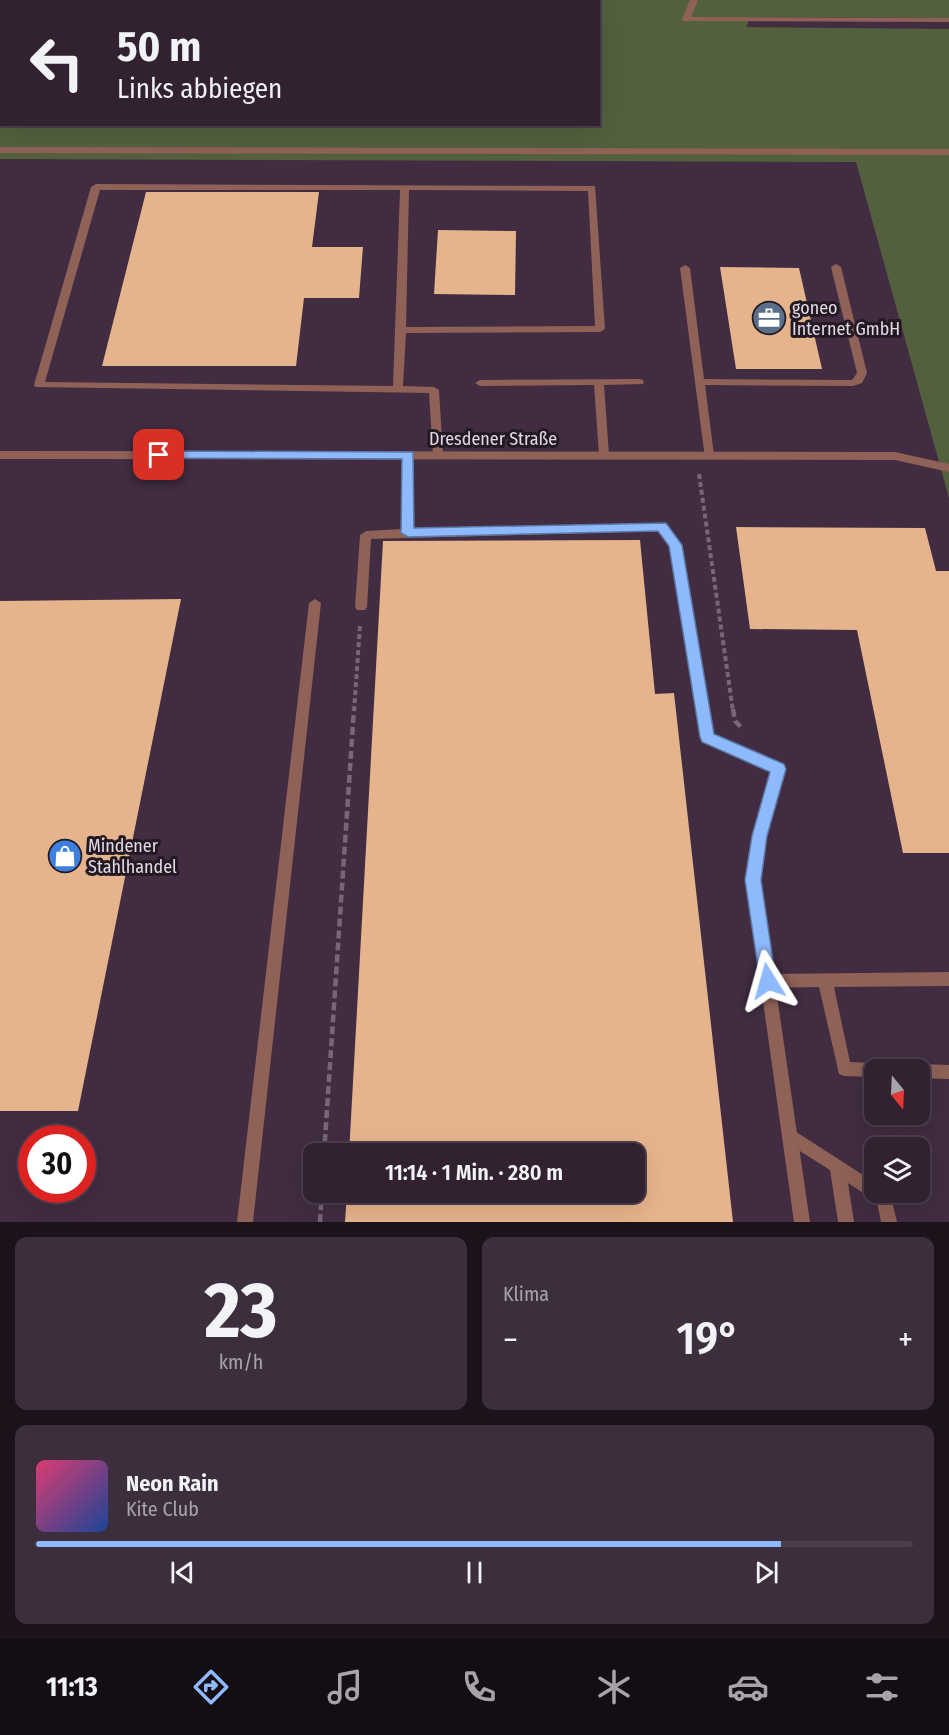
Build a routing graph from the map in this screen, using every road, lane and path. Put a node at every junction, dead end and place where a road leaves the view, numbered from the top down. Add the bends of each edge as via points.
1 (694, 0) edge
2 (949, 20) edge
3 (0, 150) edge
4 (949, 152) edge
5 (405, 187) junction
6 (685, 267) dead end
7 (836, 267) dead end
8 (400, 330) junction
9 (599, 382) junction
10 (639, 382) dead end
11 (700, 382) junction
12 (480, 383) dead end
13 (398, 390) junction
14 (0, 455) edge
15 (409, 455) junction
16 (438, 455) junction
17 (604, 455) junction
18 (696, 455) junction
19 (709, 456) junction
20 (949, 468) edge
21 (408, 533) junction
22 (315, 603) dead end
23 (361, 607) joint
24 (750, 737) dead end
25 (949, 979) edge
26 (825, 980) junction
27 (768, 981) junction
28 (864, 1070) edge
29 (930, 1071) edge
30 (949, 1071) edge
31 (790, 1136) junction
32 (325, 1143) edge
33 (837, 1166) junction
34 (864, 1184) edge
35 (321, 1203) edge
36 (885, 1203) edge
37 (245, 1222) edge
38 (320, 1222) edge
39 (802, 1222) edge
40 (846, 1222) edge
41 (889, 1222) edge

1 - 2 street via 686,19
3 - 4 street
5 - 8 street
5 - 8 street via 592,188 600,329
5 - 13 street via 96,187 39,385
6 - 11 street
7 - 11 street via 862,373 858,381
8 - 13 street
9 - 10 street
9 - 12 street
9 - 17 street
11 - 19 street
13 - 16 street via 434,390
14 - 15 street, Dresdener Straße
15 - 16 street, Dresdener Straße
15 - 21 street
16 - 17 street, Dresdener Straße
17 - 18 street, Dresdener Straße
18 - 19 street, Dresdener Straße
18 - 24 path via 735,721
19 - 20 street, Dresdener Straße via 895,456
21 - 23 street via 366,535
21 - 27 street via 662,527 675,545 707,737 779,769 759,836 753,880
22 - 37 street
23 - 32 path
25 - 26 street
26 - 27 street
26 - 28 street via 844,1069
27 - 31 street
29 - 30 street
31 - 33 street
31 - 39 street
33 - 34 street
33 - 40 street
35 - 38 path
36 - 41 street

